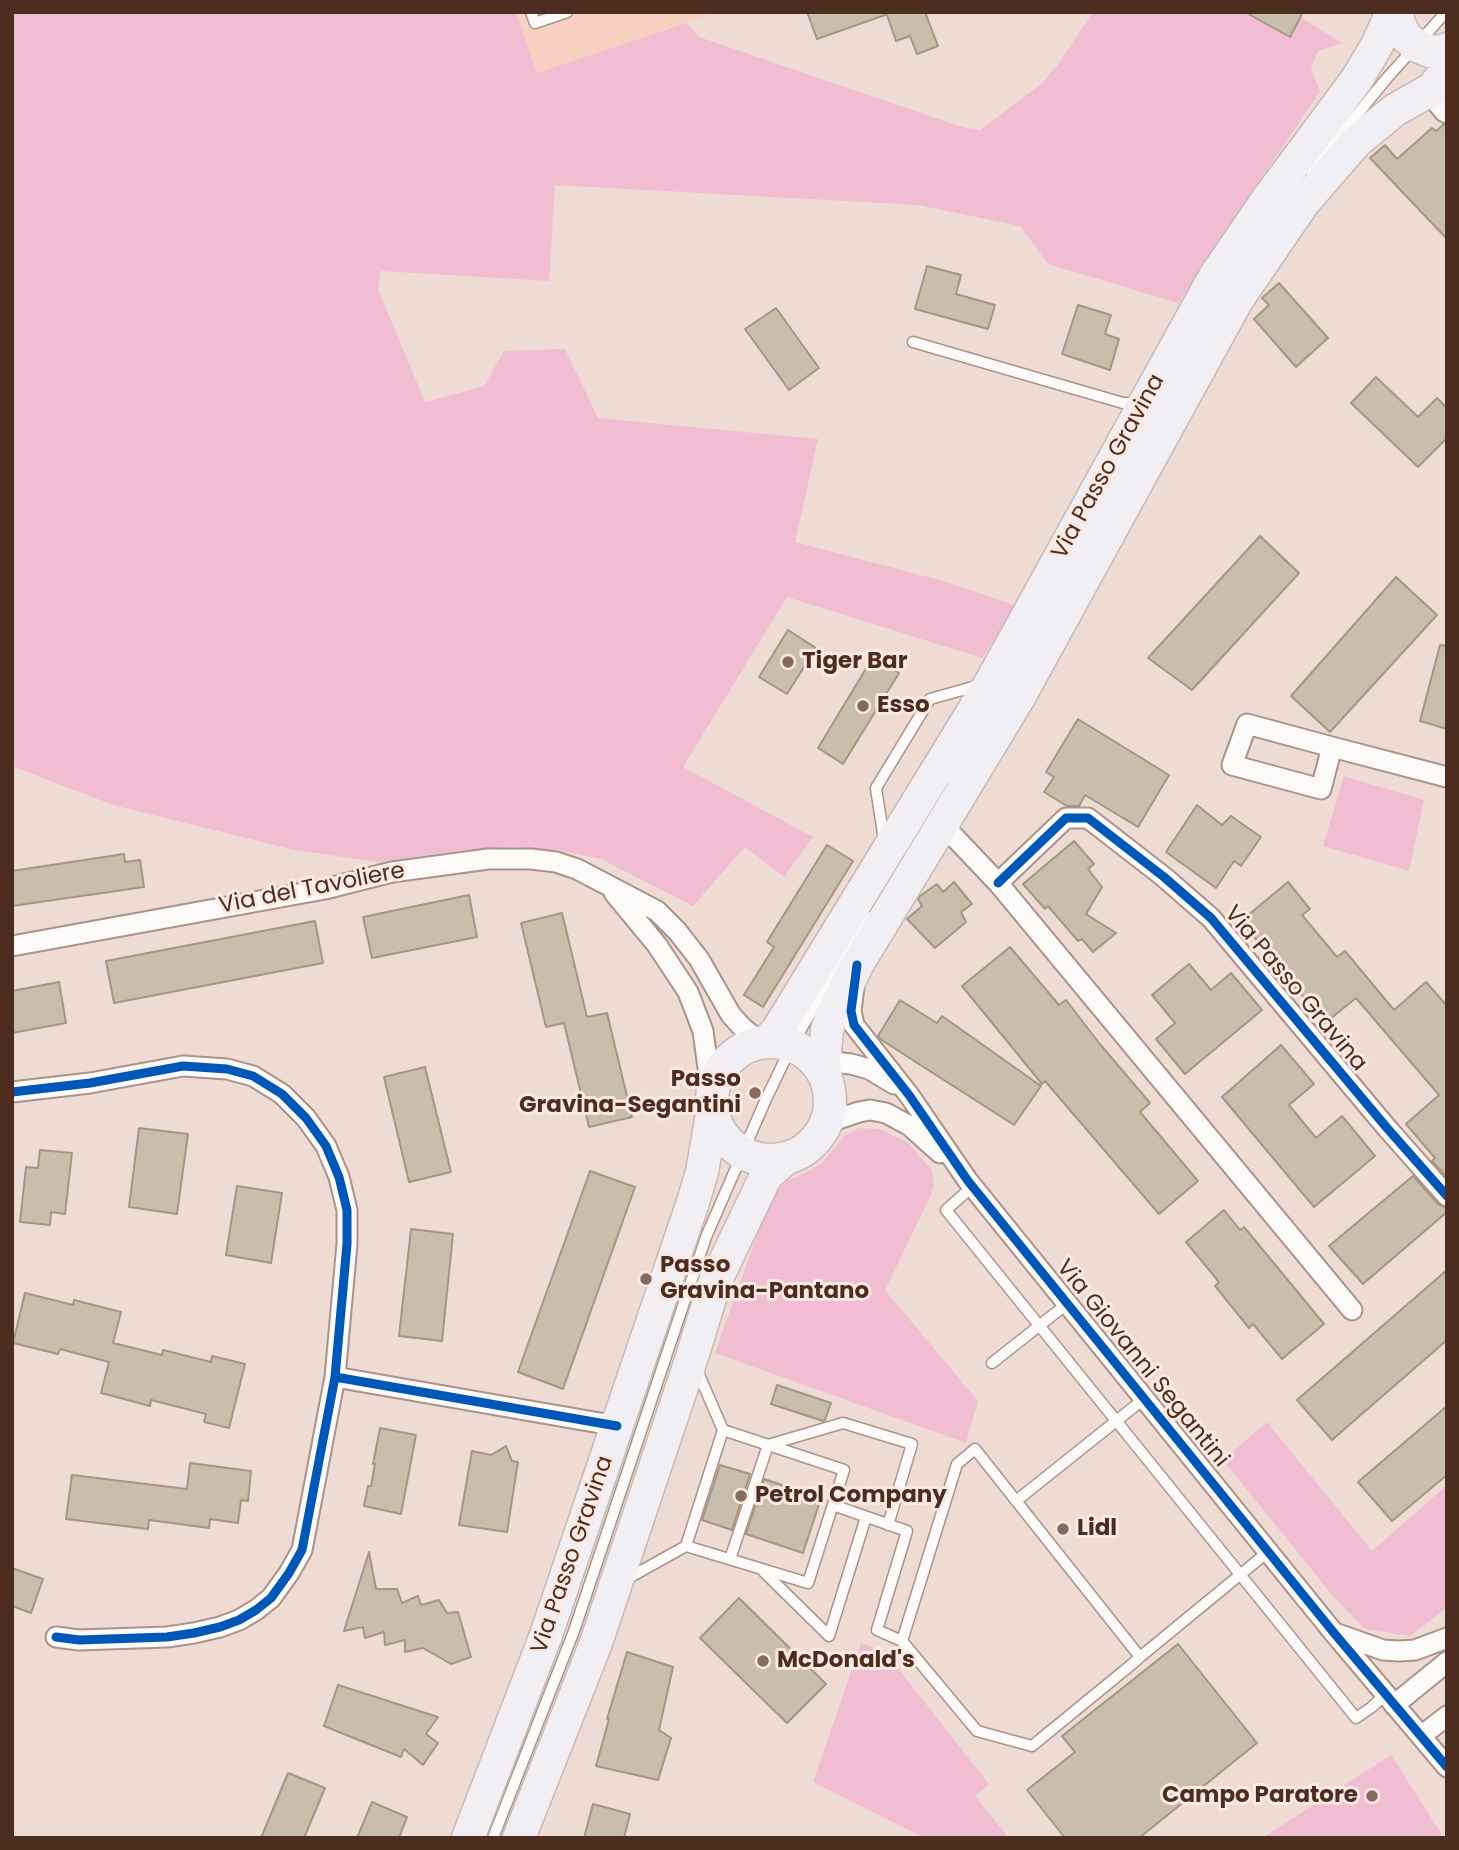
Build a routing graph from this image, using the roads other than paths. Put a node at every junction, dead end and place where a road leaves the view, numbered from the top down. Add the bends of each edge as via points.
1 (531, 12) edge
2 (567, 12) edge
3 (1373, 12) edge
4 (1394, 12) edge
5 (1446, 12) edge
6 (1432, 47) edge
7 (1357, 79) junction
8 (1442, 89) edge
9 (1302, 181) dead end
10 (913, 342) dead end
11 (1144, 403) junction
12 (1065, 581) dead end
13 (991, 682) junction
14 (1332, 747) junction
15 (1447, 777) edge
16 (942, 792) dead end
17 (942, 824) junction
18 (886, 852) junction
19 (998, 883) junction
20 (609, 886) junction
21 (871, 907) dead end
22 (12, 946) edge
23 (857, 965) junction
24 (797, 1054) junction
25 (12, 1092) edge
26 (909, 1095) junction
27 (713, 1103) junction
28 (823, 1130) junction
29 (743, 1152) junction
30 (786, 1158) junction
31 (971, 1184) junction
32 (1447, 1196) edge
33 (1068, 1303) junction
34 (1352, 1310) dead end
35 (1040, 1326) junction
36 (692, 1357) junction
37 (992, 1363) dead end
38 (335, 1377) junction
39 (1145, 1398) junction
40 (1116, 1421) junction
41 (617, 1426) junction
42 (723, 1430) junction
43 (768, 1445) junction
44 (1016, 1501) junction
45 (833, 1505) junction
46 (866, 1517) junction
47 (888, 1525) junction
48 (686, 1546) junction
49 (1269, 1551) junction
50 (730, 1559) junction
51 (761, 1569) junction
52 (1240, 1575) junction
53 (616, 1586) junction
54 (1334, 1633) junction
55 (57, 1637) dead end
56 (1447, 1639) edge
57 (902, 1641) junction
58 (1140, 1657) junction
59 (1447, 1662) edge
60 (1390, 1699) junction
61 (1447, 1716) edge
62 (1421, 1736) junction
63 (1447, 1767) edge
64 (513, 1837) edge
65 (468, 1838) edge

1 - 2 lane via 535,23
3 - 7 main road
4 - 6 main road via 1406,37
4 - 7 main road, Via Passo Gravina
5 - 6 lane
6 - 9 lane via 1387,78
7 - 11 main road, Via Passo Gravina via 1215,276
8 - 17 main road, Via Passo Gravina via 1395,110 1357,141 1304,202 1237,300 1018,699
10 - 11 lane via 1123,403
11 - 13 main road, Via Passo Gravina
12 - 16 lane
13 - 18 main road, Via Passo Gravina
13 - 18 lane via 930,699 923,710 876,789
14 - 14 street via 1247,724 1232,765 1321,789
14 - 15 street
17 - 19 street
17 - 23 main road, Via Passo Gravina
18 - 24 main road, Via Passo Gravina via 777,1031
19 - 32 street, Via Passo Gravina via 1066,818 1088,818 1211,918
19 - 34 street
20 - 22 street, Via del Tavoliere via 556,862 488,859 392,872 326,889
20 - 24 street via 657,911 677,930 731,1014
20 - 27 street via 688,992 703,1031
21 - 24 lane
23 - 24 main road, Via Passo Gravina via 827,1030
23 - 26 street, Via Giovanni Segantini via 851,1011 854,1025
24 - 26 street via 869,1069
24 - 27 main road, Via Passo Gravina via 744,1048 724,1065
24 - 28 main road via 830,1094
24 - 29 lane via 765,1099
25 - 38 street via 183,1066 253,1076 282,1094 326,1146 340,1177 347,1210
26 - 31 street, Via Giovanni Segantini
27 - 29 main road via 720,1129
27 - 41 main road, Via Passo Gravina via 702,1172
28 - 30 main road via 811,1145
28 - 31 street, Via Giovanni Segantini via 859,1112 886,1113 910,1126
29 - 30 main road via 764,1159
29 - 64 lane via 706,1237 574,1632
30 - 36 main road via 766,1177 715,1282
31 - 33 street, Via Giovanni Segantini
31 - 35 lane via 946,1210
33 - 35 lane
33 - 39 street, Via Giovanni Segantini
35 - 37 lane
35 - 40 lane
36 - 42 lane
36 - 53 main road
38 - 41 street
38 - 55 street via 302,1550 271,1598 239,1620 194,1633 79,1640
39 - 40 lane
39 - 49 street, Via Giovanni Segantini
40 - 44 lane
40 - 52 lane
41 - 65 main road, Via Passo Gravina via 546,1635
42 - 43 lane
42 - 48 lane
43 - 45 lane via 844,1470
43 - 47 lane via 843,1423 912,1444
43 - 50 lane
44 - 57 lane via 975,1449 957,1464
44 - 58 lane
45 - 46 lane
45 - 51 lane via 808,1583
46 - 47 lane
46 - 51 lane via 829,1636
47 - 57 lane via 907,1531 877,1630
48 - 50 lane
48 - 53 lane
49 - 52 lane
49 - 54 street, Via Giovanni Segantini
50 - 51 lane
52 - 58 lane
52 - 60 lane via 1356,1718
53 - 64 main road
54 - 56 street via 1399,1651
54 - 60 street, Via Giovanni Segantini
57 - 58 lane via 977,1731 1032,1746
59 - 60 street
60 - 62 street, Via Giovanni Segantini
61 - 62 street
62 - 63 street, Via Giovanni Segantini

